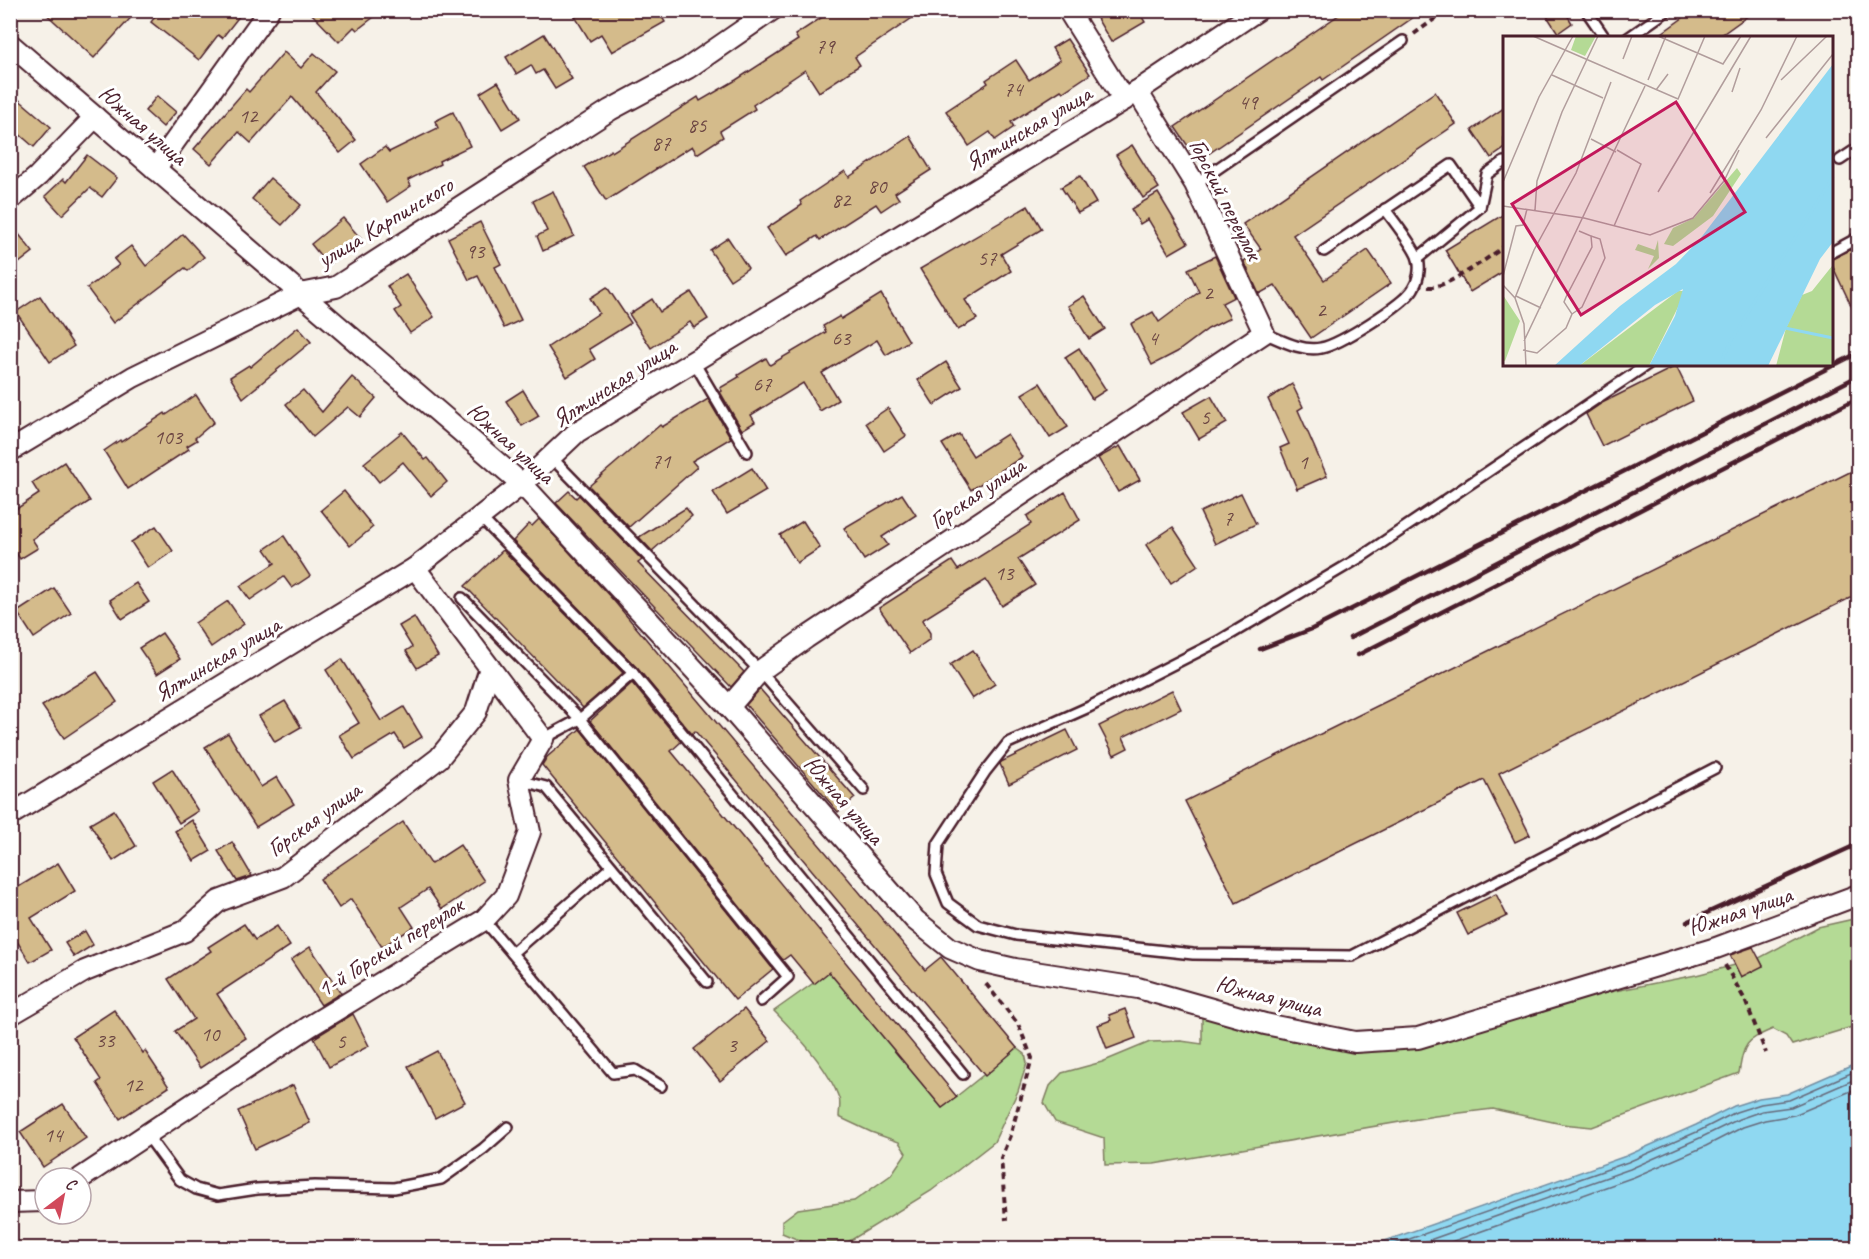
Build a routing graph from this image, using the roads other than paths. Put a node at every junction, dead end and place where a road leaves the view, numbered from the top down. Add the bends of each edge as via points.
1 (772, 10) edge
2 (1068, 10) edge
3 (1258, 10) edge
4 (1586, 10) edge
5 (1668, 10) edge
6 (262, 13) edge
7 (1604, 36) edge
8 (1631, 36) edge
9 (1403, 41) road end
10 (10, 45) edge
11 (1130, 96) junction
12 (95, 117) junction
13 (1858, 148) edge
14 (1840, 160) dead end
15 (1503, 163) edge
16 (155, 169) junction
17 (1195, 184) junction
18 (10, 200) edge
19 (1480, 207) junction
20 (1385, 209) junction
21 (1858, 238) edge
22 (1324, 251) dead end
23 (1833, 251) edge
24 (1418, 258) junction
25 (301, 294) junction
26 (1263, 333) junction
27 (694, 362) junction
28 (1645, 366) edge
29 (10, 451) edge
30 (747, 452) dead end
31 (551, 457) junction
32 (522, 484) junction
33 (480, 517) junction
34 (415, 568) junction
35 (462, 598) dead end
36 (490, 668) junction
37 (760, 671) junction
38 (633, 673) junction
39 (729, 707) junction
40 (580, 719) junction
41 (543, 739) junction
42 (1714, 768) dead end
43 (519, 780) junction
44 (864, 790) dead end
45 (10, 815) edge
46 (612, 867) junction
47 (1858, 895) edge
48 (484, 920) junction
49 (512, 953) junction
50 (707, 982) dead end
51 (761, 1001) dead end
52 (10, 1015) edge
53 (963, 1074) dead end
54 (661, 1086) dead end
55 (508, 1127) dead end
56 (147, 1134) junction
57 (93, 1171) edge
58 (33, 1201) edge
59 (10, 1202) edge

1 - 25 street, улица Карпинского via 688,68 610,110 336,287
2 - 11 street, Горский переулок
3 - 11 street, Ялтинская улица
4 - 7 lane
5 - 8 lane
6 - 16 street
9 - 17 lane
10 - 12 street, Южная улица
11 - 17 street, Горский переулок
11 - 27 street, Ялтинская улица
12 - 16 street, Южная улица
12 - 18 street via 39,177
13 - 14 lane
15 - 19 lane via 1487,174
16 - 25 street, Южная улица
17 - 26 street, Горский переулок
19 - 20 lane via 1451,165
19 - 24 lane
20 - 22 lane
20 - 24 lane
21 - 23 lane
24 - 26 lane via 1419,278 1412,291 1356,332 1321,348 1302,347
25 - 29 street, улица Карпинского via 133,377
25 - 32 street, Южная улица
26 - 37 street, Горская улица
27 - 30 lane
27 - 31 street, Ялтинская улица via 578,432
28 - 42 lane via 1331,575 1219,641 1008,743 938,844 936,874 948,903 978,925 1016,935 1193,954 1352,956
31 - 32 street, Ялтинская улица
31 - 37 lane
32 - 33 street, Ялтинская улица
32 - 39 street, Южная улица
33 - 34 street, Ялтинская улица
33 - 38 lane
34 - 36 street
34 - 45 street, Ялтинская улица
35 - 40 lane
36 - 41 street
36 - 52 street, Горская улица via 476,712 439,758 283,877 219,901 185,931 85,971
37 - 39 street, Горская улица
37 - 44 lane
38 - 40 lane
38 - 53 lane
39 - 47 street, Южная улица via 915,920 950,948 980,961 1138,988 1265,1024 1356,1042 1418,1038 1716,948
40 - 41 lane
40 - 51 lane via 788,977
41 - 43 street
43 - 46 lane via 546,787
43 - 48 street, 1-й Горский переулок via 530,832 506,896
46 - 49 lane
46 - 50 lane
48 - 49 lane
48 - 56 street, 1-й Горский переулок via 310,1026
49 - 54 lane via 613,1073 635,1070
55 - 56 lane via 441,1179 394,1188 315,1186 218,1195 180,1180
56 - 57 street, 1-й Горский переулок
58 - 59 street

